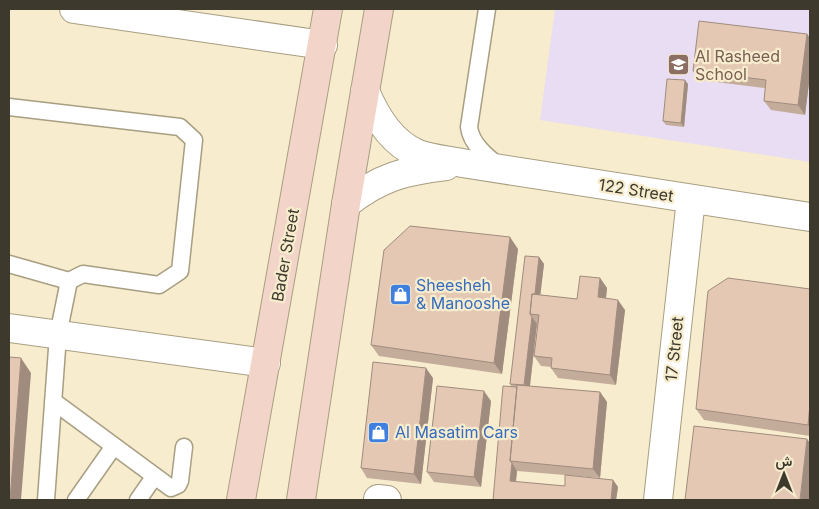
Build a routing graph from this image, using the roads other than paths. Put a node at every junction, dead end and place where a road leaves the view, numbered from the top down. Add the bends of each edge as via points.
1 (74, 9) edge
2 (328, 9) edge
3 (379, 9) edge
4 (487, 9) edge
5 (136, 13) edge
6 (323, 45) junction
7 (365, 91) junction
8 (9, 107) edge
9 (462, 163) junction
10 (503, 170) junction
11 (691, 199) junction
12 (346, 204) junction
13 (810, 217) edge
14 (9, 264) edge
15 (69, 281) junction
16 (9, 328) edge
17 (58, 335) junction
18 (266, 363) junction
19 (53, 401) junction
20 (252, 437) junction
21 (114, 446) junction
22 (184, 447) dead end
23 (154, 477) junction
24 (46, 500) edge
25 (76, 500) edge
26 (138, 500) edge
27 (241, 500) edge
28 (254, 500) edge
29 (301, 500) edge
30 (658, 500) edge

1 - 5 street
2 - 6 main road, Bader Street
3 - 7 main road
4 - 10 lane via 470,132 486,156
5 - 6 street
6 - 18 main road, Bader Street
7 - 9 street, 122 Street via 378,118 402,143 416,153
7 - 12 main road
8 - 15 lane via 180,127 194,140 180,271 159,285 84,274
9 - 10 street, 122 Street
9 - 12 street, 122 Street via 411,170 393,176
10 - 11 street, 122 Street
11 - 13 street, 122 Street
11 - 30 street, 17 Street
12 - 29 main road
14 - 15 lane
15 - 17 lane
16 - 17 street
17 - 18 street
17 - 19 lane
18 - 20 main road, Bader Street
19 - 21 lane
19 - 24 lane
20 - 27 main road, Bader Street
20 - 28 main road via 257,469
21 - 23 lane
21 - 25 lane
22 - 23 lane via 178,485 170,488
23 - 26 lane

